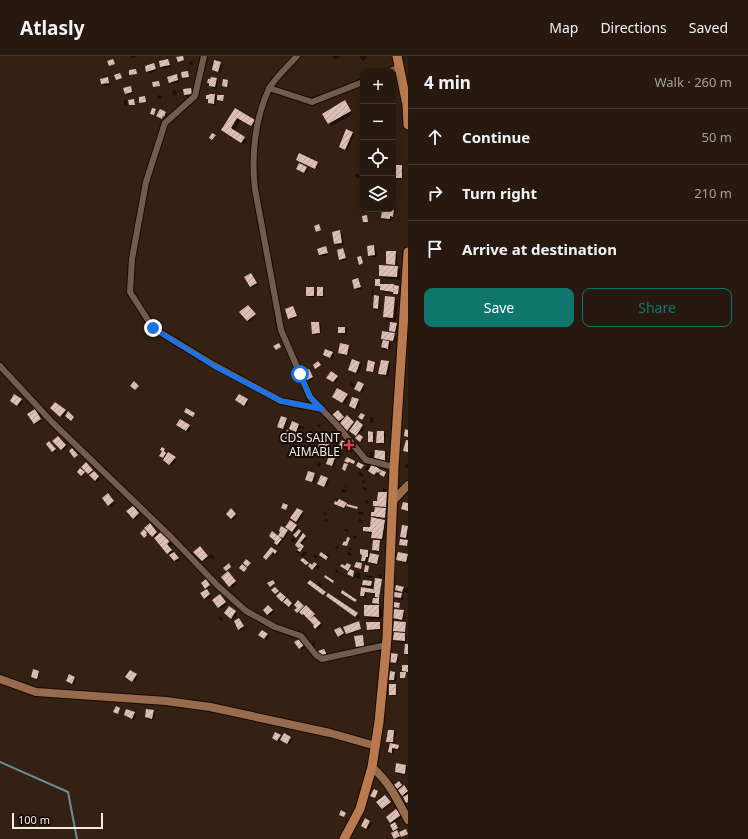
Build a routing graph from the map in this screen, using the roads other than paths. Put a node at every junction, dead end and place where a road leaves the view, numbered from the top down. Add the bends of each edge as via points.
1 (204, 56) edge
2 (297, 56) edge
3 (397, 56) edge
4 (399, 67) junction
5 (396, 68) edge
6 (360, 83) edge
7 (269, 88) junction
8 (406, 92) edge
9 (408, 126) edge
10 (408, 252) edge
11 (0, 366) edge
12 (322, 409) junction
13 (394, 467) junction
14 (408, 485) edge
15 (392, 501) junction
16 (386, 645) junction
17 (0, 679) edge
18 (376, 746) junction
19 (372, 767) junction
20 (408, 820) edge
21 (344, 839) edge

1 - 12 street via 195,96 165,123 146,182 132,260 130,292 153,328 214,366 281,401
2 - 7 street
3 - 4 main road
4 - 5 street
4 - 8 main road
6 - 7 street via 312,102
7 - 12 street via 258,123 252,168 255,189 281,330 310,397
8 - 9 main road
10 - 13 main road
11 - 16 street via 52,422 246,611 275,627 301,636 322,660
12 - 13 street via 366,460
13 - 15 main road
14 - 15 street
15 - 16 main road
16 - 18 main road
17 - 18 street via 36,692 166,701 210,707 330,733
18 - 19 main road
19 - 20 street via 391,788
19 - 21 main road via 360,809

